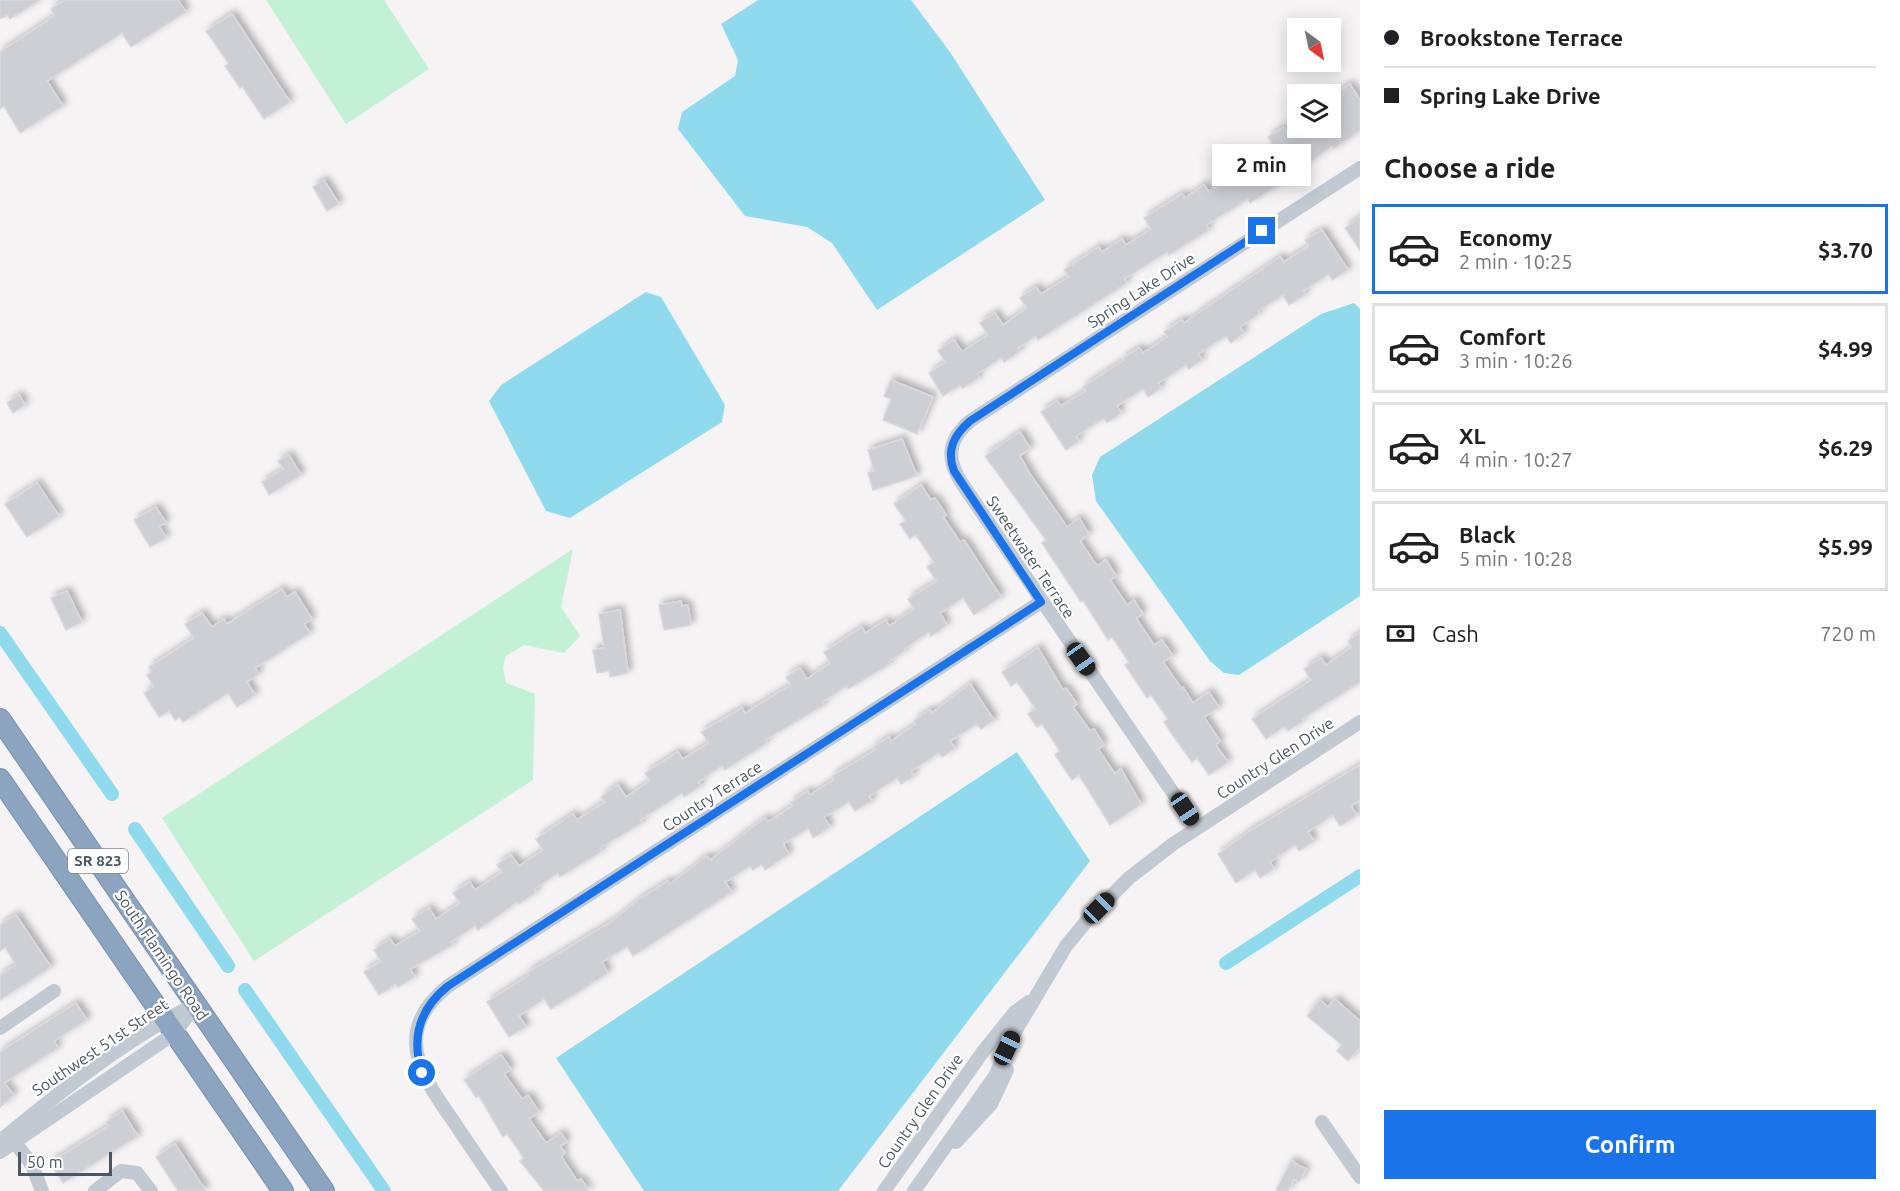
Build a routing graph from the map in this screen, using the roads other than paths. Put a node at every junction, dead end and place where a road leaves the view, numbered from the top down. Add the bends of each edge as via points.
1 (1360, 168) edge
2 (951, 450) joint
3 (1041, 602) junction
4 (0, 719) edge
5 (1360, 722) edge
6 (0, 779) edge
7 (1197, 828) junction
8 (54, 991) dead end
9 (1034, 1000) junction
10 (196, 1004) junction
11 (170, 1026) junction
12 (0, 1028) edge
13 (1322, 1122) dead end
14 (0, 1141) edge
15 (14, 1141) junction
16 (0, 1152) edge
17 (1360, 1177) edge
18 (42, 1191) edge
19 (95, 1191) edge
20 (151, 1191) edge
21 (283, 1191) edge
22 (324, 1191) edge
23 (501, 1191) edge
24 (884, 1191) edge
25 (914, 1191) edge

1 - 2 street, Spring Lake Drive via 970,421 955,436
2 - 3 street, Sweetwater Terrace via 951,463 961,482
3 - 7 street, Sweetwater Terrace
3 - 23 street, Country Terrace via 448,986 424,1011 417,1051 422,1073
4 - 10 highway, South Flamingo Road / SR 823
5 - 7 street, Country Glen Drive
6 - 11 highway, South Flamingo Road / SR 823
7 - 9 street, Country Glen Drive via 1129,878 1089,918 1066,946
8 - 12 street
9 - 24 street, Country Glen Drive via 1015,1012 982,1053
9 - 25 street, Country Glen Drive via 995,1076
10 - 11 street, Southwest 51st Street
10 - 22 highway, South Flamingo Road / SR 823
11 - 14 street, Southwest 51st Street via 50,1099
11 - 15 street, Southwest 51st Street
11 - 21 highway, South Flamingo Road / SR 823
13 - 17 street
15 - 16 street, Southwest 51st Street
15 - 18 street via 32,1165
19 - 20 street via 121,1171 136,1173

